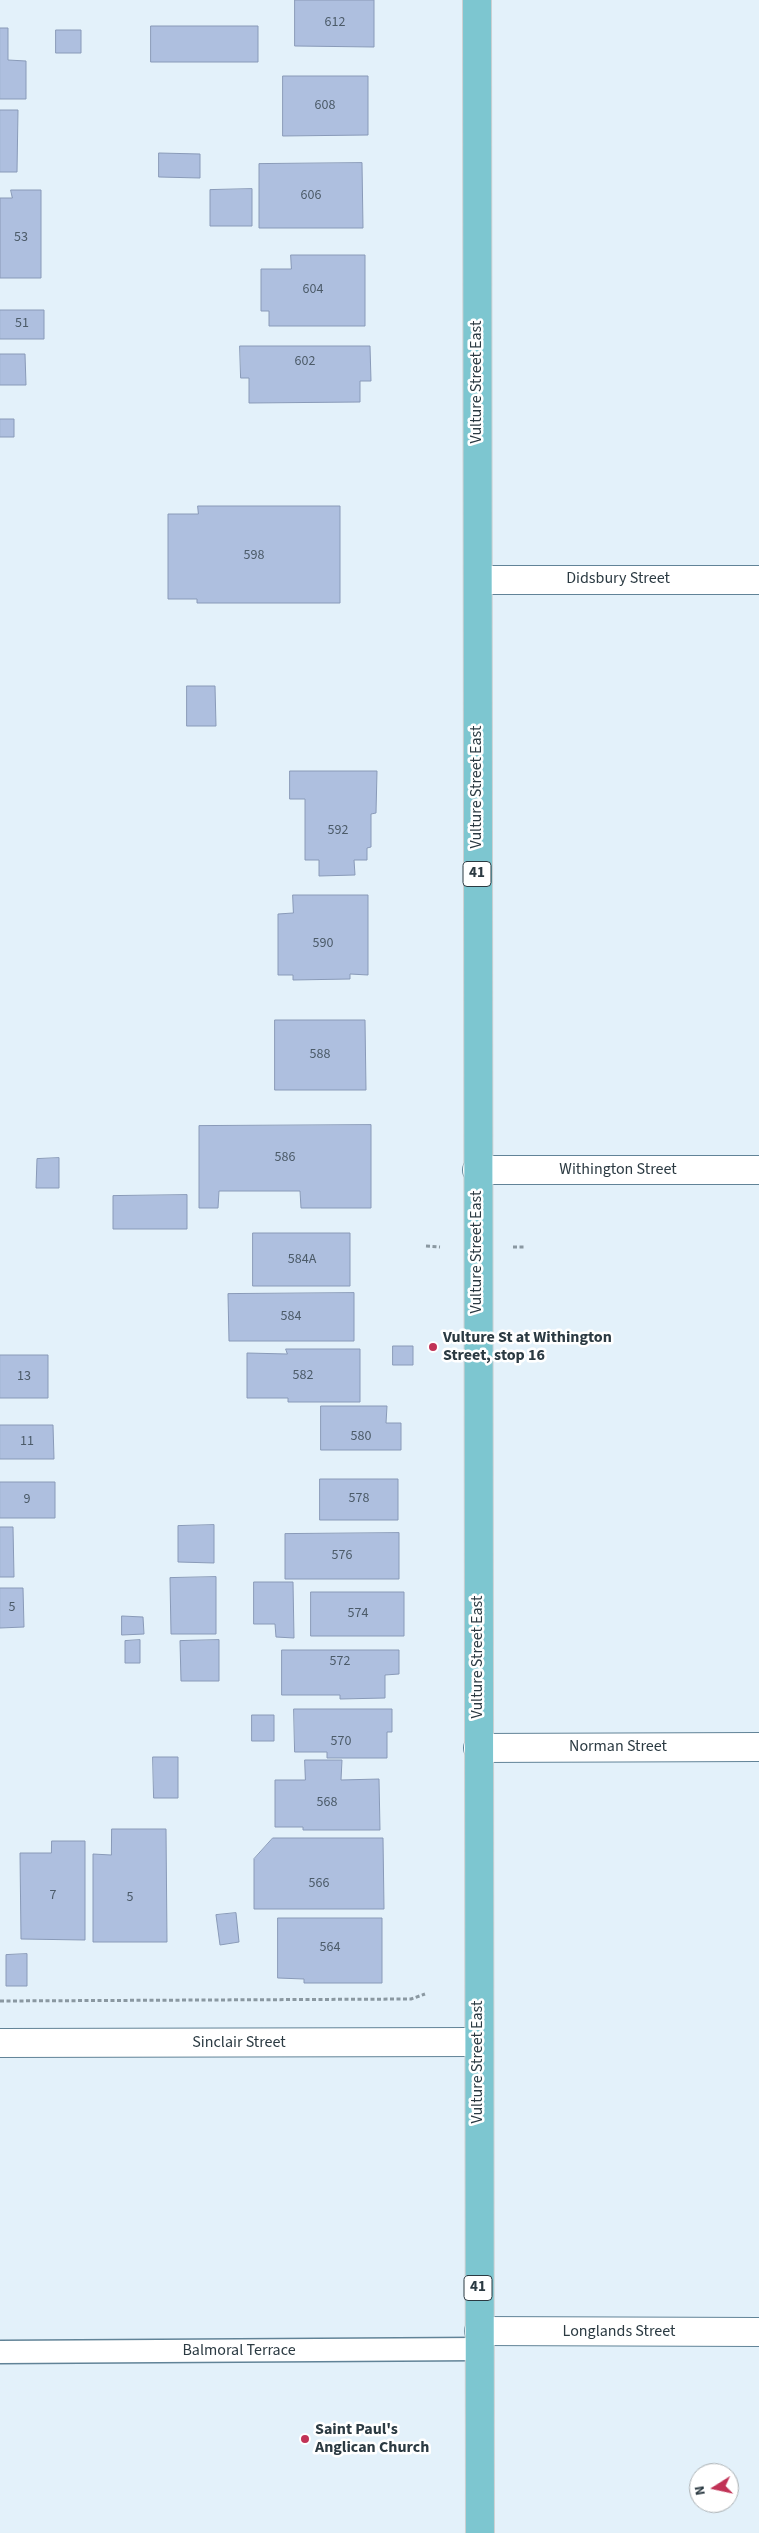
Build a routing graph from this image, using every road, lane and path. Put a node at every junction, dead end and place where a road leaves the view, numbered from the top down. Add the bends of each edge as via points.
1 (477, 0) edge
2 (478, 580) junction
3 (759, 580) edge
4 (477, 1170) junction
5 (759, 1170) edge
6 (426, 1246) dead end
7 (440, 1247) dead end
8 (759, 1747) edge
9 (478, 1748) junction
10 (425, 1994) dead end
11 (0, 2001) edge
12 (478, 2042) junction
13 (0, 2043) edge
14 (759, 2332) edge
15 (478, 2340) junction
16 (0, 2352) edge
17 (480, 2533) edge

1 - 2 main road, Vulture Street East / 41
2 - 3 street, Didsbury Street
2 - 4 main road, Vulture Street East / 41
4 - 5 street, Withington Street
4 - 9 main road, Vulture Street East / 41
6 - 7 path
8 - 9 street, Norman Street
9 - 12 main road, Vulture Street East / 41
10 - 11 path via 412,1999
12 - 13 street, Sinclair Street
12 - 15 main road, Vulture Street East / 41
14 - 15 street, Longlands Street
15 - 16 lane, Balmoral Terrace
15 - 17 main road, Vulture Street East / 41

